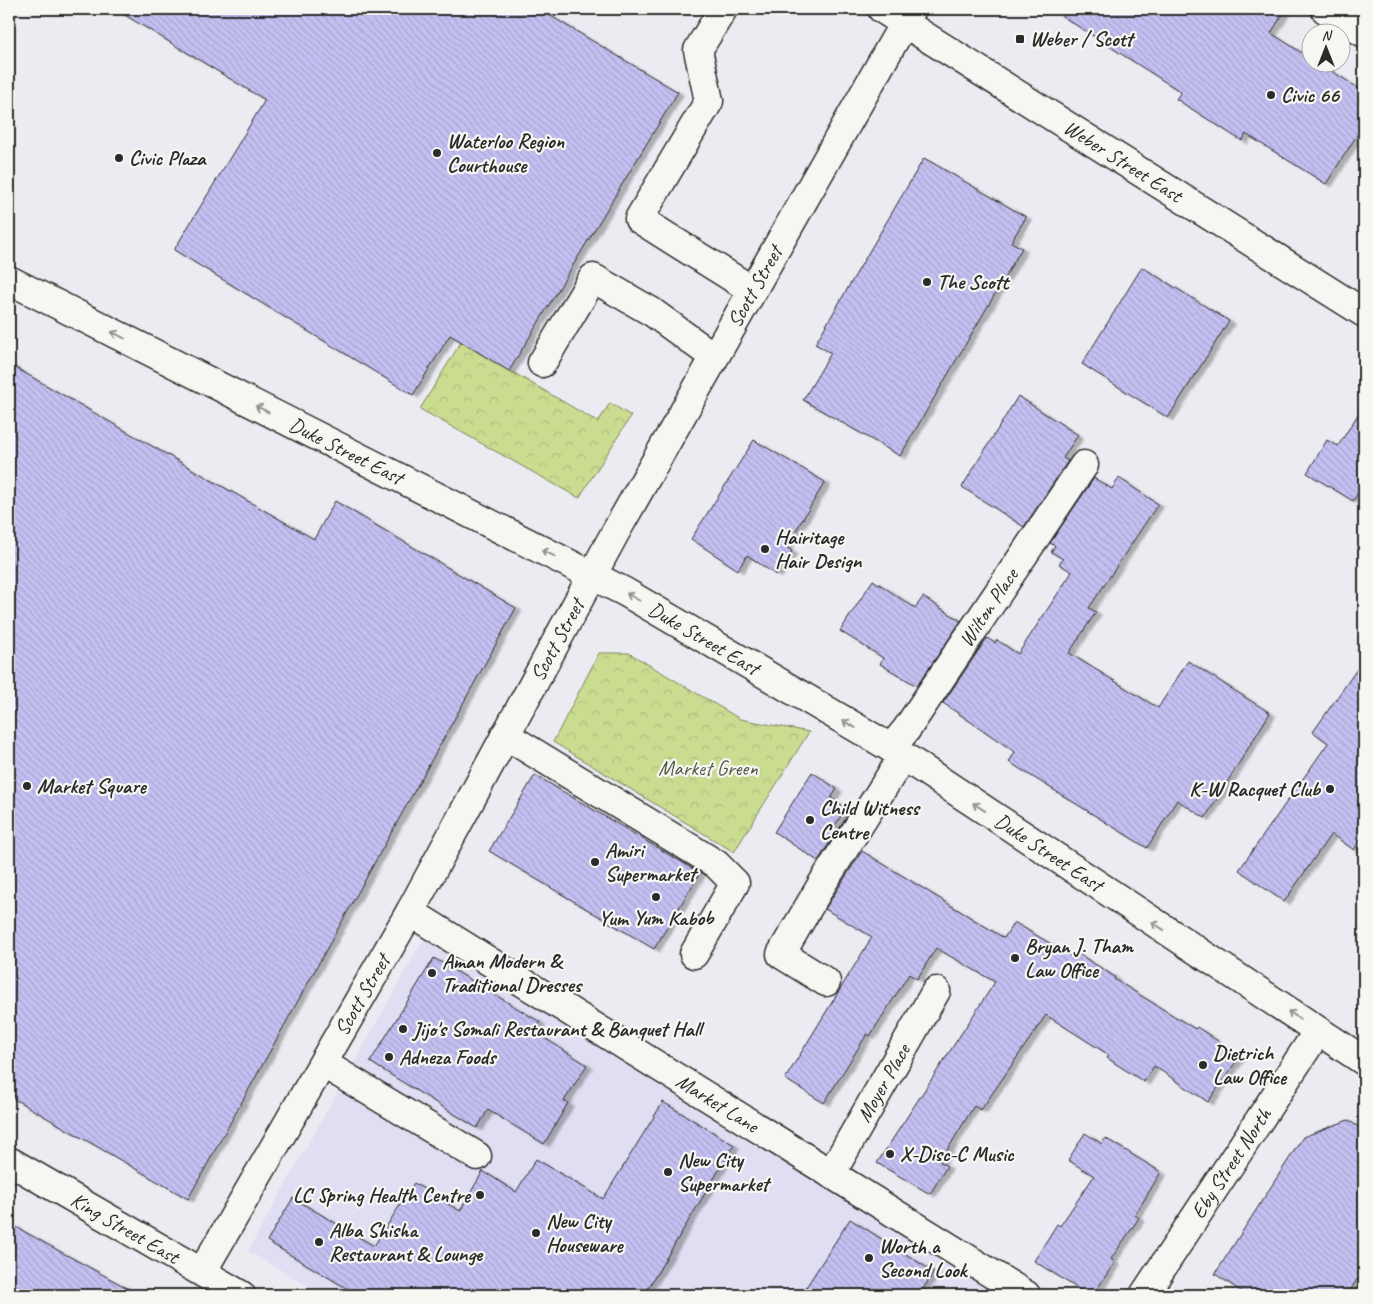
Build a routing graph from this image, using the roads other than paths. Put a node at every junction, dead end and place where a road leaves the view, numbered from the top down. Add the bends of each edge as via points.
1 (722, 9) edge
2 (1325, 9) edge
3 (900, 13) edge
4 (1364, 33) edge
5 (9, 280) edge
6 (752, 290) junction
7 (1364, 313) edge
8 (714, 357) junction
9 (542, 363) dead end
10 (1084, 465) dead end
11 (591, 576) junction
12 (505, 735) junction
13 (897, 752) junction
14 (410, 912) junction
15 (694, 954) dead end
16 (826, 982) dead end
17 (936, 991) dead end
18 (1318, 1031) junction
19 (1364, 1061) edge
20 (324, 1064) junction
21 (477, 1156) dead end
22 (9, 1161) edge
23 (831, 1174) junction
24 (202, 1272) junction
25 (241, 1295) edge
26 (1026, 1295) edge
27 (1144, 1295) edge

1 - 6 street via 698,50 709,101 638,218
2 - 4 street
3 - 6 street, Scott Street
3 - 7 street, Weber Street East
11 -> 5 street, Duke Street East
6 - 8 street, Scott Street
8 - 9 street via 652,312 593,278
8 - 11 street, Scott Street
10 - 13 street, Wilton Place via 906,730
11 - 12 street, Scott Street
13 -> 11 street, Duke Street East via 626,592
12 - 14 street, Scott Street
12 - 15 street via 716,864 735,883
13 - 16 street, Wilton Place via 782,954
18 -> 13 street, Duke Street East
14 - 20 street, Scott Street
14 - 23 street, Market Lane
17 - 23 street, Moyer Place
18 - 19 street, Duke Street East
18 - 27 street, Eby Street North
20 - 21 street
20 - 24 street, Scott Street
22 - 24 street, King Street East
23 - 26 street, Market Lane
24 - 25 street, King Street East

